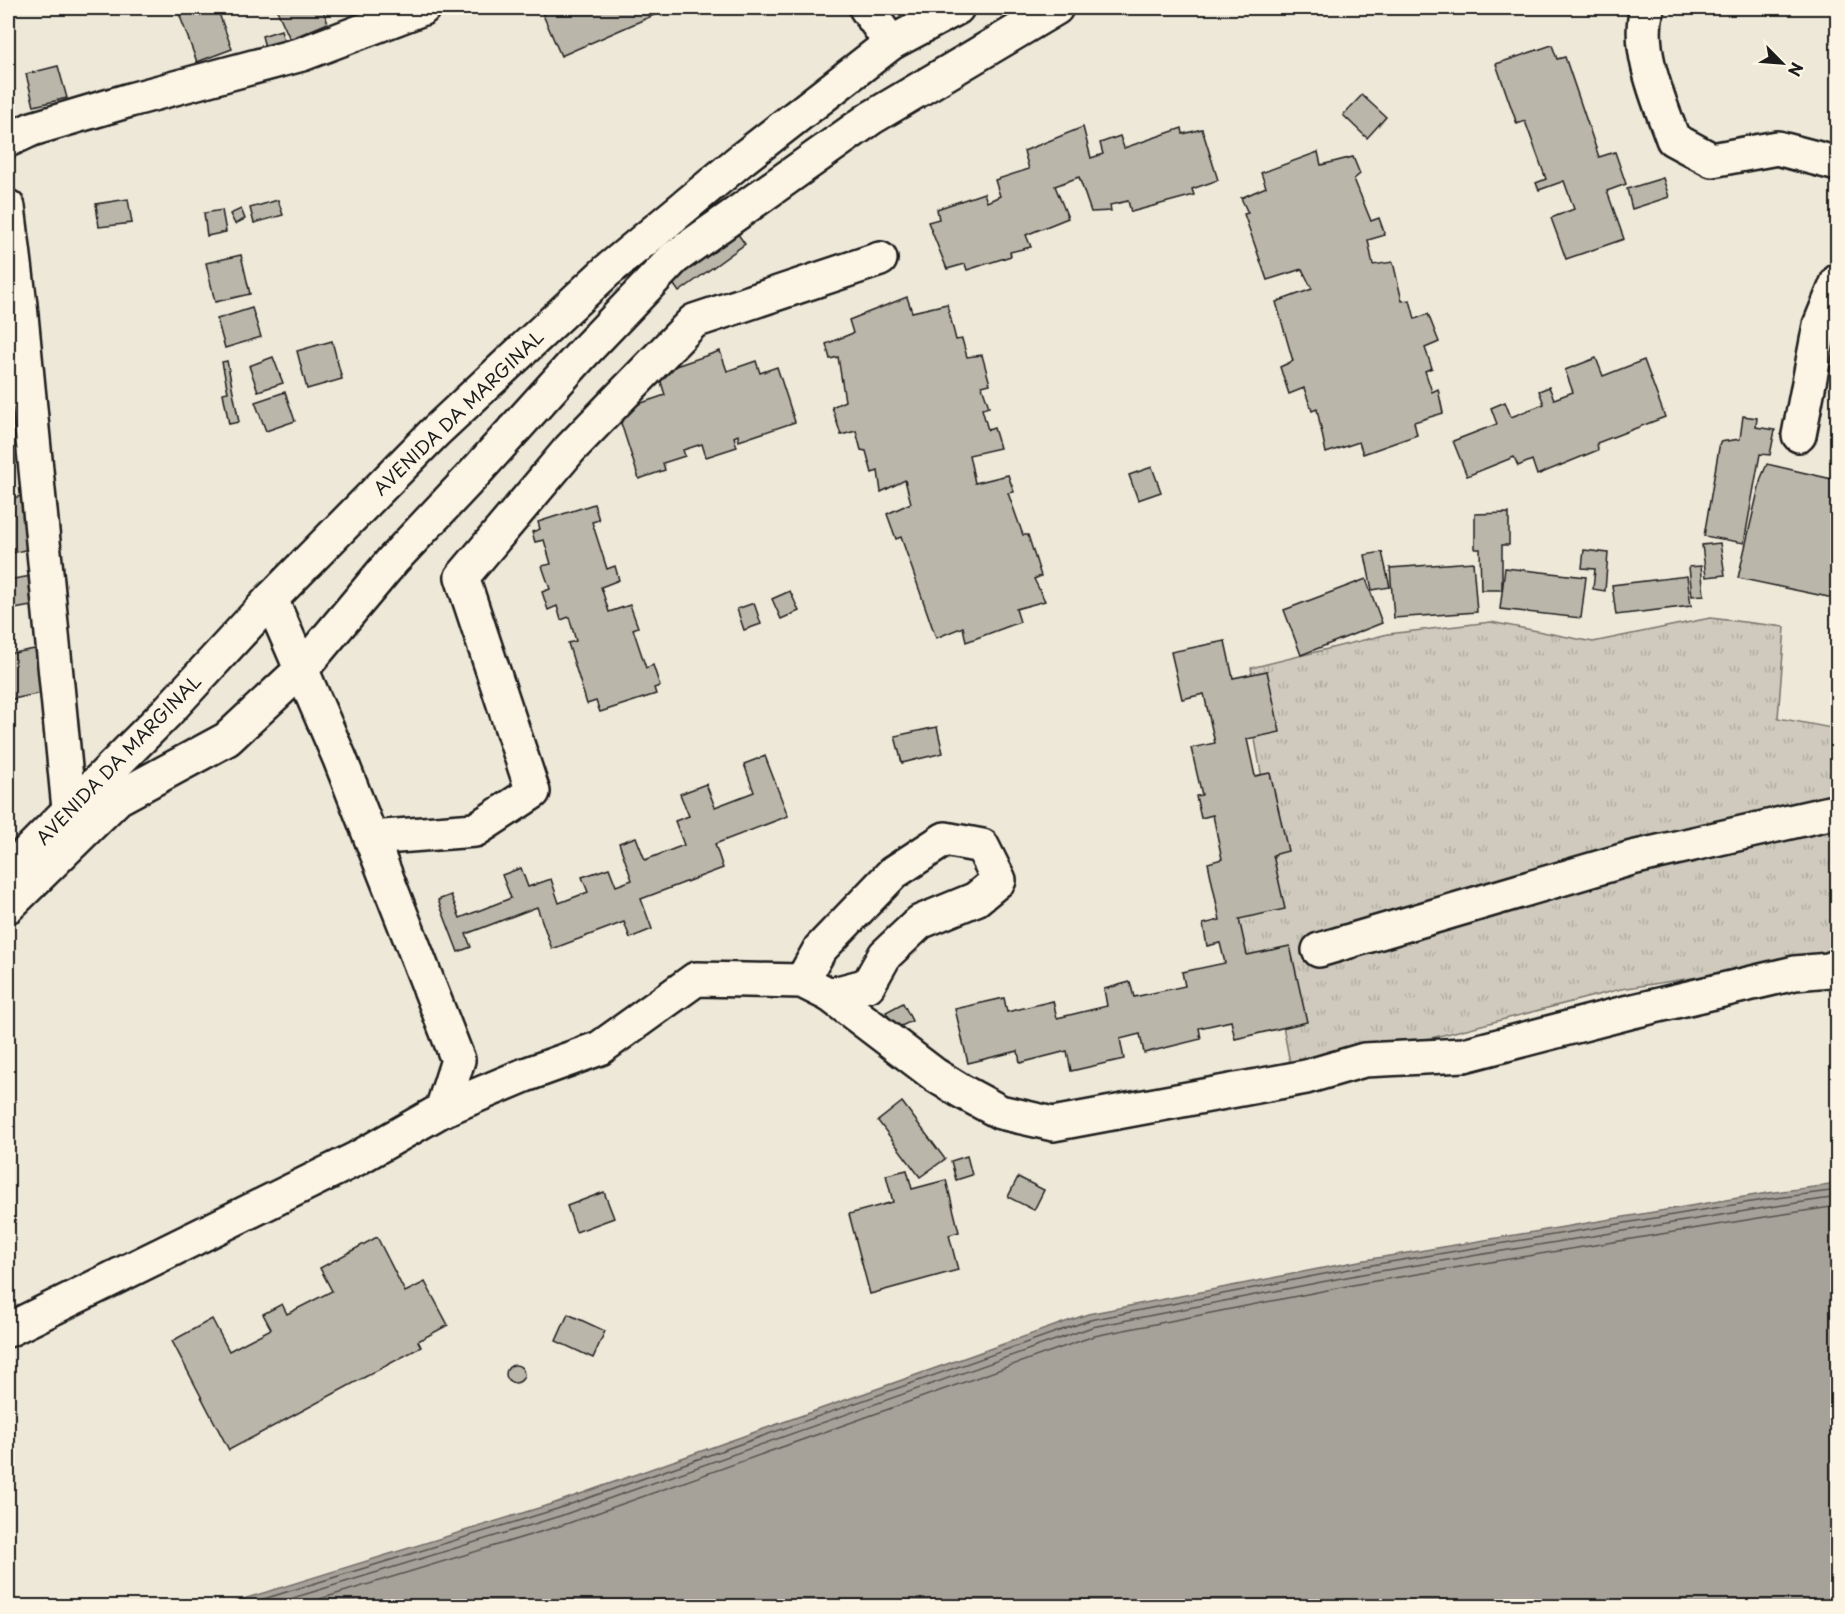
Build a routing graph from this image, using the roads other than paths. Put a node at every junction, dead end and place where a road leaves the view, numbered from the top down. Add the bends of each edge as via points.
1 (423, 8) edge
2 (866, 8) edge
3 (957, 8) edge
4 (1056, 8) edge
5 (1647, 8) edge
6 (891, 43) junction
7 (8, 140) edge
8 (1838, 164) edge
9 (8, 207) edge
10 (880, 259) dead end
11 (1838, 281) edge
12 (1799, 435) dead end
13 (271, 599) junction
14 (301, 670) junction
15 (69, 809) junction
16 (1838, 811) edge
17 (370, 838) junction
18 (8, 872) edge
19 (8, 906) edge
20 (1319, 950) dead end
21 (1838, 966) edge
22 (816, 988) junction
23 (442, 1110) junction
24 (8, 1330) edge

1 - 7 main road via 302,54 130,100
2 - 6 main road
3 - 6 main road, AVENIDA DA MARGINAL
4 - 14 main road via 871,118 674,258 393,560
5 - 8 main road via 1643,22 1650,78 1673,139 1712,160 1777,148
6 - 13 main road, AVENIDA DA MARGINAL via 607,271 435,432
9 - 15 main road
10 - 17 main road via 694,321 570,449 462,577 533,792 475,830
11 - 12 main road via 1820,325
13 - 14 main road
13 - 15 main road, AVENIDA DA MARGINAL via 167,712
14 - 17 main road
14 - 19 main road via 227,739 118,798
15 - 18 main road, AVENIDA DA MARGINAL
16 - 20 main road via 1632,858
17 - 23 main road via 459,1060
21 - 22 main road via 1784,975 1464,1055 1364,1060 1306,1077 1053,1124 1000,1112 961,1091
22 - 22 main road via 868,985 885,955 920,922 976,899 999,880 982,846 945,839 893,873 820,949
22 - 23 main road via 696,979 600,1048
23 - 24 main road via 356,1159

